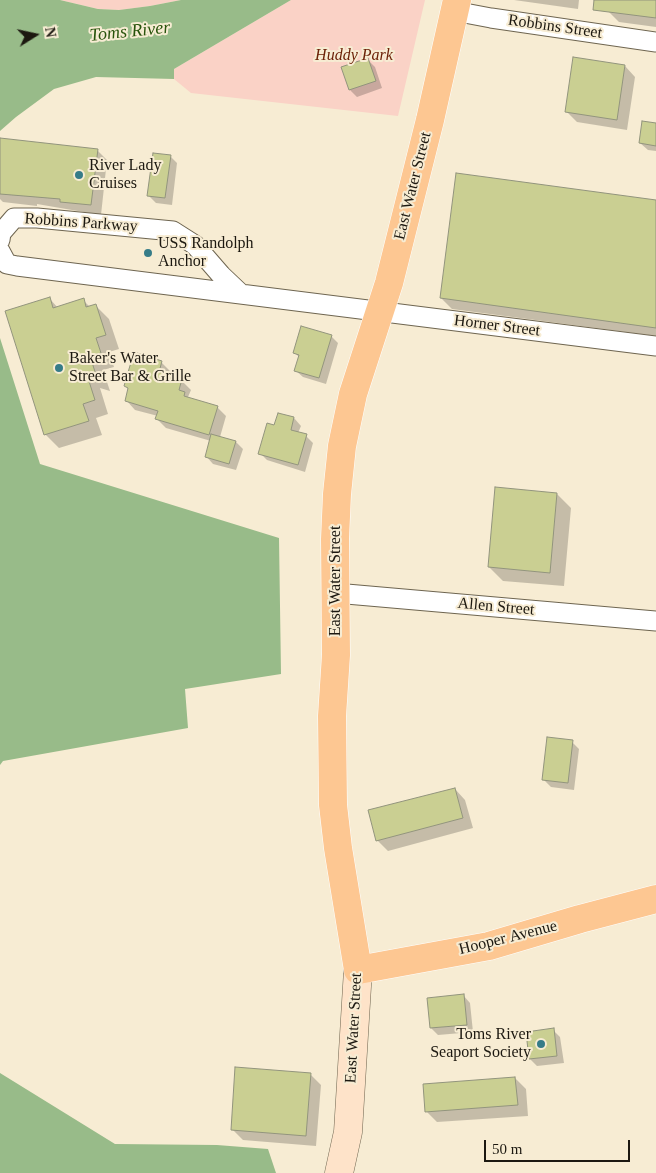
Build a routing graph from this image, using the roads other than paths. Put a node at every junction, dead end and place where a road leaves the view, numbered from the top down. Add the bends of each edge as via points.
1 (455, 6) edge
2 (656, 42) edge
3 (0, 240) edge
4 (0, 250) edge
5 (240, 293) junction
6 (379, 312) junction
7 (656, 346) edge
8 (335, 593) junction
9 (656, 621) edge
10 (656, 899) edge
11 (358, 970) junction
12 (339, 1173) edge

1 - 2 street, Robbins Street via 491,18
1 - 6 main road, East Water Street via 430,120
3 - 5 street, Robbins Parkway via 1,233 14,218 173,231 195,245
4 - 5 street via 7,264
5 - 6 street
6 - 7 street, Horner Street
6 - 8 main road, East Water Street via 353,394 342,446 337,494
8 - 9 street, Allen Street
8 - 11 main road, East Water Street via 333,805
10 - 11 main road, Hooper Avenue via 489,946
11 - 12 street, East Water Street via 348,1132

